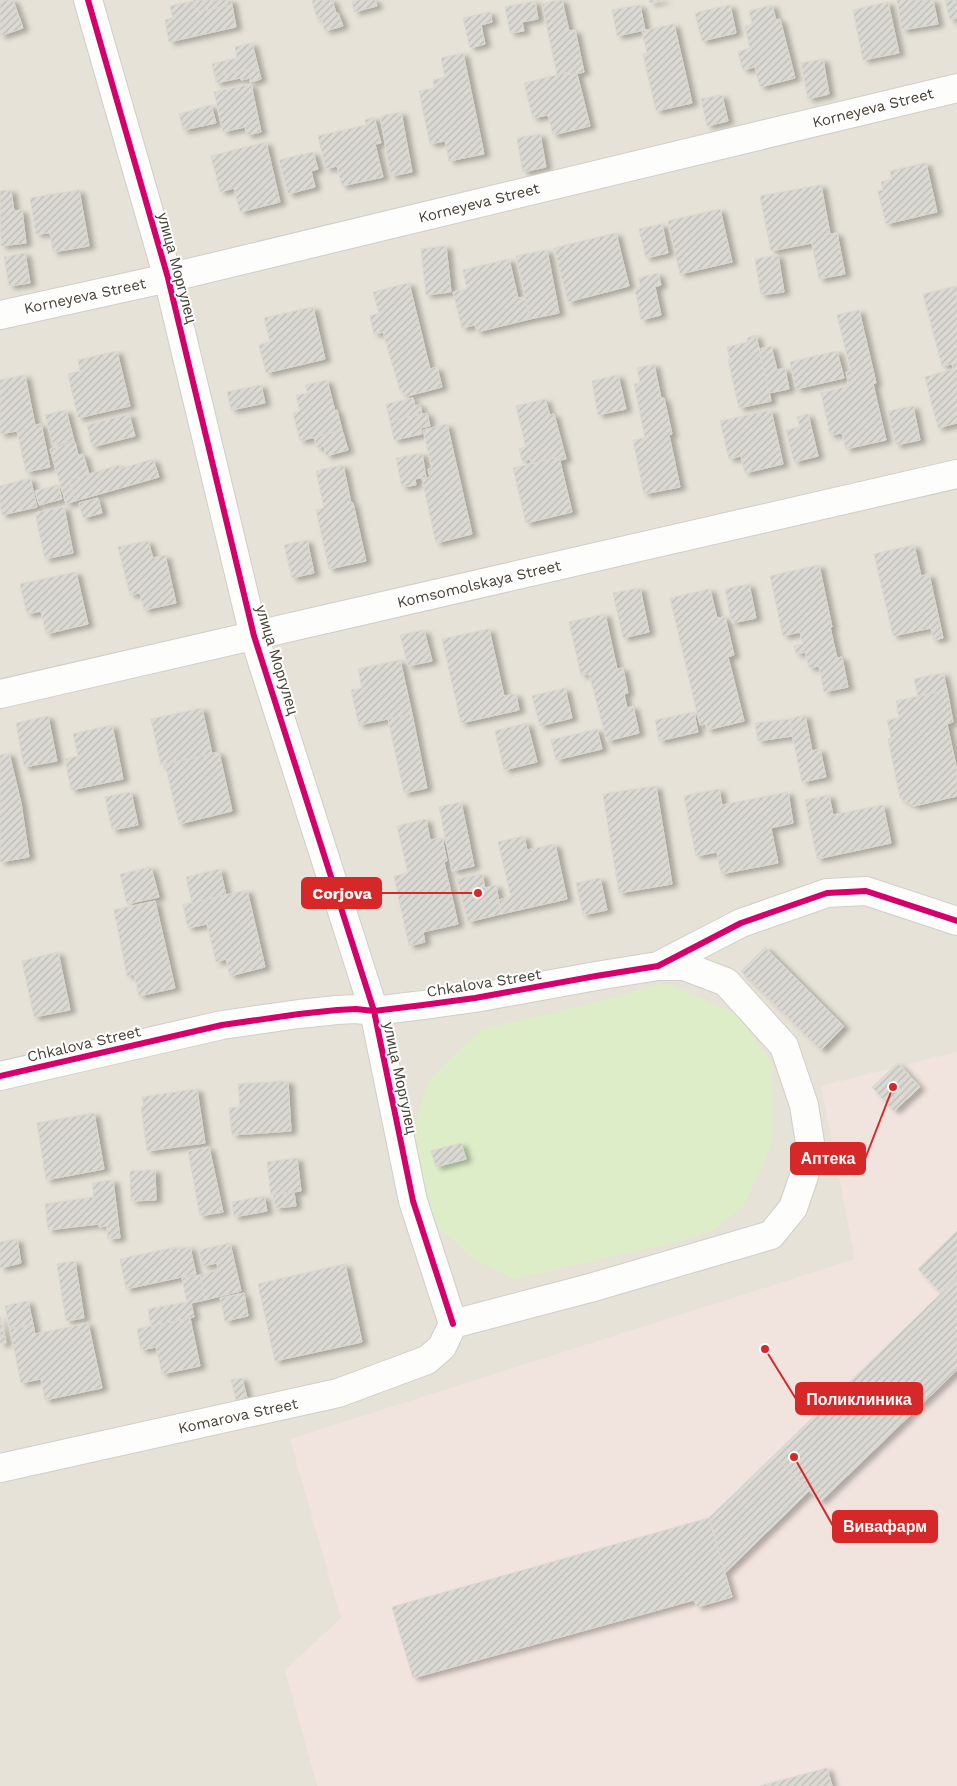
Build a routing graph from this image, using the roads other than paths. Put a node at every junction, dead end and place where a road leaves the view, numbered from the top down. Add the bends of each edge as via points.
1 (88, 0) edge
2 (957, 88) edge
3 (168, 278) junction
4 (0, 315) edge
5 (957, 474) edge
6 (254, 636) junction
7 (0, 694) edge
8 (957, 921) edge
9 (658, 966) junction
10 (374, 1011) junction
11 (0, 1076) edge
12 (452, 1324) junction
13 (0, 1468) edge

1 - 3 street, улица Моргулец
2 - 3 street, Korneyeva Street
3 - 4 street, Korneyeva Street
3 - 6 street, улица Моргулец
5 - 6 street, Komsomolskaya Street
6 - 7 street, Komsomolskaya Street
6 - 10 street, улица Моргулец
8 - 9 street, Chkalova Street via 866,891 827,893 741,923
9 - 10 street, Chkalova Street via 475,998
9 - 12 street via 684,966 726,982 784,1046 804,1105 810,1143 804,1176 793,1208 771,1235
10 - 11 street, Chkalova Street via 328,1011 222,1025
10 - 12 street, улица Моргулец via 413,1201
12 - 13 street, Komarova Street via 442,1348 427,1360 338,1393

